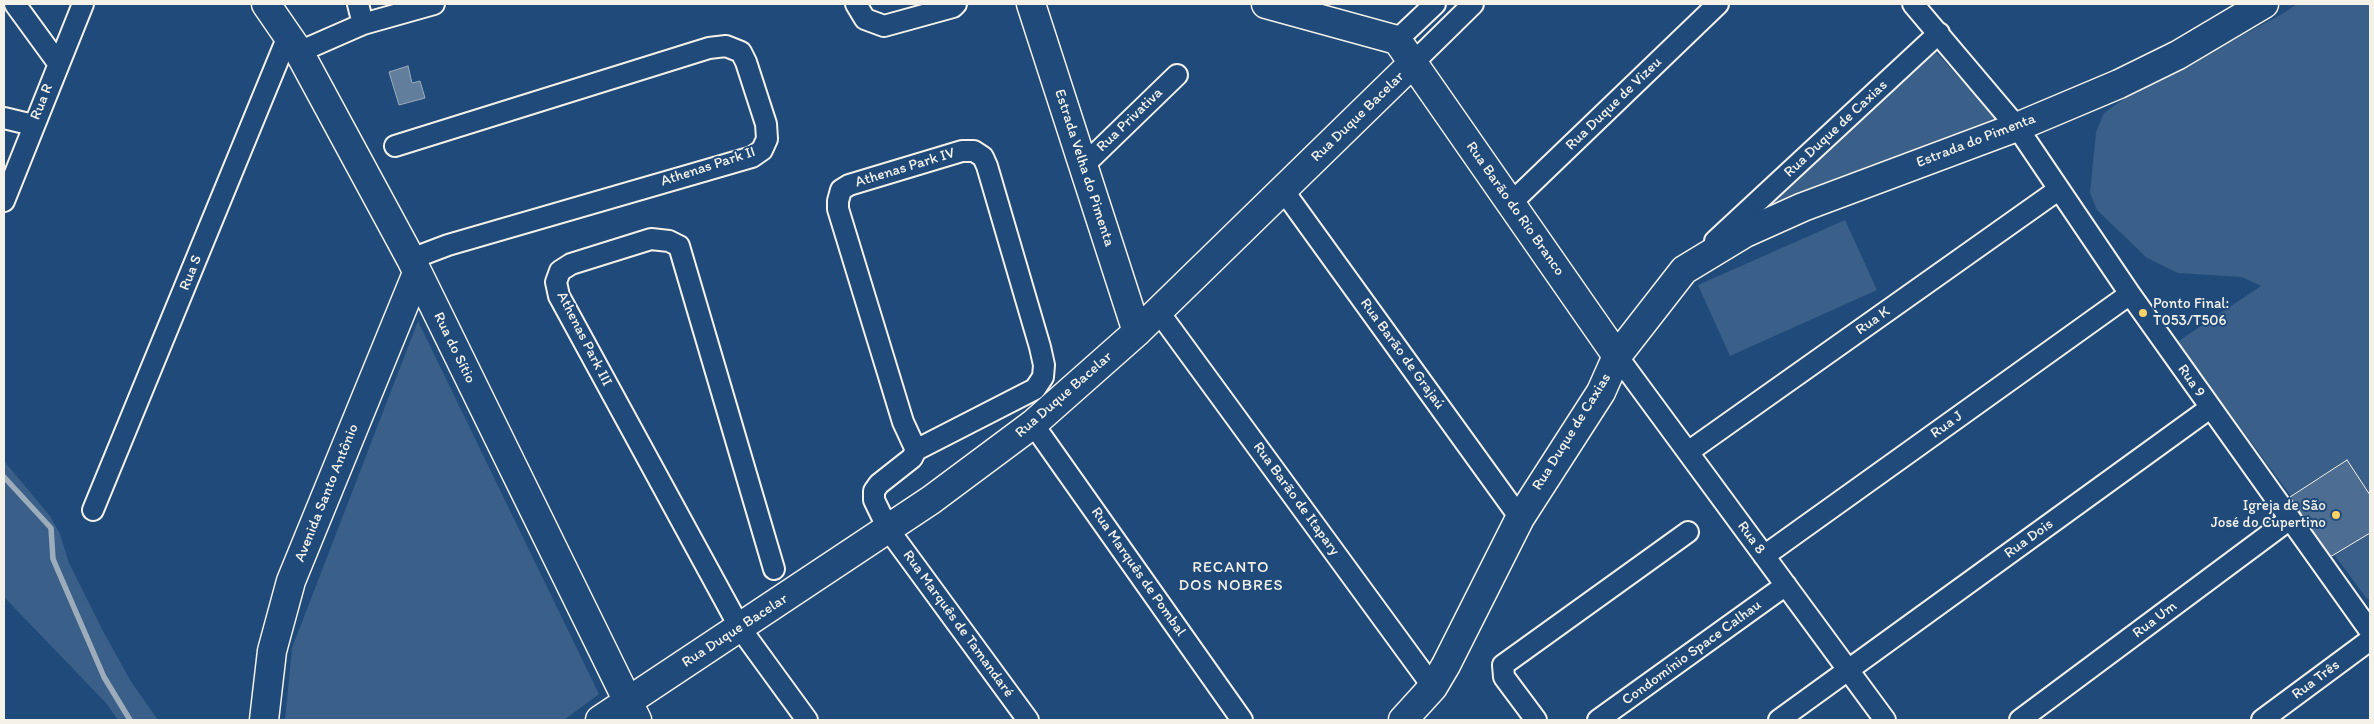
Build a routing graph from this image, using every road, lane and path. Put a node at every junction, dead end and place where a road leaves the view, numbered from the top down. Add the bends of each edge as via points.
1 (15, 4) edge
2 (83, 4) edge
3 (266, 4) edge
4 (358, 4) edge
5 (434, 4) edge
6 (856, 4) edge
7 (956, 4) edge
8 (1031, 4) edge
9 (1266, 4) edge
10 (1435, 4) edge
11 (1473, 4) edge
12 (1718, 4) edge
13 (1913, 4) edge
14 (2264, 4) edge
15 (363, 24) junction
16 (1939, 33) junction
17 (1397, 40) junction
18 (294, 44) junction
19 (1414, 62) junction
20 (58, 63) junction
21 (1177, 75) dead end
22 (4, 118) edge
23 (33, 125) junction
24 (2016, 127) junction
25 (395, 146) dead end
26 (1083, 166) junction
27 (1283, 190) junction
28 (2058, 190) junction
29 (4, 201) edge
30 (1510, 204) junction
31 (414, 266) junction
32 (1684, 270) junction
33 (2130, 294) junction
34 (1158, 311) junction
35 (1137, 332) junction
36 (1617, 356) junction
37 (2210, 408) junction
38 (1033, 424) junction
39 (916, 450) junction
40 (1688, 452) junction
41 (93, 510) dead end
42 (1520, 518) junction
43 (2290, 519) junction
44 (888, 529) junction
45 (1688, 532) dead end
46 (1764, 556) junction
47 (774, 569) dead end
48 (1786, 585) junction
49 (740, 628) junction
50 (2370, 631) edge
51 (2370, 640) edge
52 (1848, 670) junction
53 (1433, 687) junction
54 (632, 710) edge
55 (264, 720) edge
56 (600, 720) edge
57 (808, 720) edge
58 (1028, 720) edge
59 (1242, 720) edge
60 (1403, 720) edge
61 (1536, 720) edge
62 (1598, 720) edge
63 (1779, 720) edge
64 (1885, 720) edge
65 (2020, 720) edge
66 (2262, 720) edge

1 - 20 street
2 - 20 street, Rua R
3 - 18 main road, Rua do Sítio
4 - 15 street
5 - 15 street
6 - 7 street via 865,19 884,26
8 - 26 main road, Estrada Velha do Pimenta
9 - 17 main road
10 - 17 street
11 - 19 street, Rua Duque Bacelar
12 - 30 street, Rua Duque de Vizeu
13 - 16 street, Rua 9
14 - 24 main road, Estrada do Pimenta via 2178,55 2119,84
15 - 18 street
16 - 24 street, Rua 9
16 - 32 street, Rua Duque de Caxias
17 - 19 main road, Rua Barão do Rio Branco
18 - 31 main road, Rua do Sítio
18 - 41 street, Rua S
19 - 27 main road, Rua Duque Bacelar
19 - 30 main road, Rua Barão do Rio Branco
20 - 23 street, Rua R
21 - 26 street, Rua Privativa
22 - 23 street
23 - 29 street, Rua R
24 - 28 street, Rua 9
24 - 32 main road, Estrada do Pimenta via 1788,214 1745,233
25 - 31 street, Athenas Park II via 710,48 726,46 740,52 746,62 766,124 767,139 762,150 752,156 448,245
26 - 35 main road, Estrada Velha do Pimenta
27 - 34 main road, Rua Duque Bacelar
27 - 42 street, Rua Barão de Grajaú
28 - 33 street, Rua 9
28 - 40 street, Rua K
30 - 36 main road, Rua Barão do Rio Branco
31 - 54 main road, Rua do Sítio
31 - 55 main road, Avenida Santo Antônio via 291,581 272,651
32 - 36 main road, Rua Duque de Caxias
33 - 37 street, Rua 9
33 - 46 street, Rua J
34 - 35 main road, Rua Duque Bacelar
34 - 53 street, Rua Barão de Itapary
35 - 38 main road, Rua Duque Bacelar
36 - 40 street, Rua 8
36 - 42 main road, Rua Duque de Caxias via 1601,392
37 - 43 street, Rua 9
37 - 52 street, Rua Dois
38 - 44 main road, Rua Duque Bacelar
38 - 59 street, Rua Marquês de Pombal
39 - 39 street, Athenas Park IV via 1035,389 1043,377 1040,347 987,166 983,157 974,151 962,151 849,185 841,190 838,202 902,422
39 - 44 street, Athenas Park IV via 912,458 874,491 874,500
40 - 46 street, Rua 8
42 - 53 main road, Rua Duque de Caxias
43 - 50 street, Rua 9
43 - 65 street, Rua Um
44 - 49 main road, Rua Duque Bacelar
44 - 58 street, Rua Marquês de Tamandaré
45 - 61 street via 1503,665 1504,677
46 - 48 street, Rua 8
47 - 49 street, Athenas Park III via 679,246 651,239 570,264 560,271 556,282 559,296
48 - 52 street, Rua 8
48 - 62 street, Condomínio Space Calhau
49 - 54 main road, Rua Duque Bacelar
49 - 57 street
51 - 66 street, Rua Três
52 - 63 street, Rua Dois
52 - 64 street, Rua 8
53 - 60 main road, Rua Duque de Caxias
54 - 56 main road, Rua Duque Bacelar

